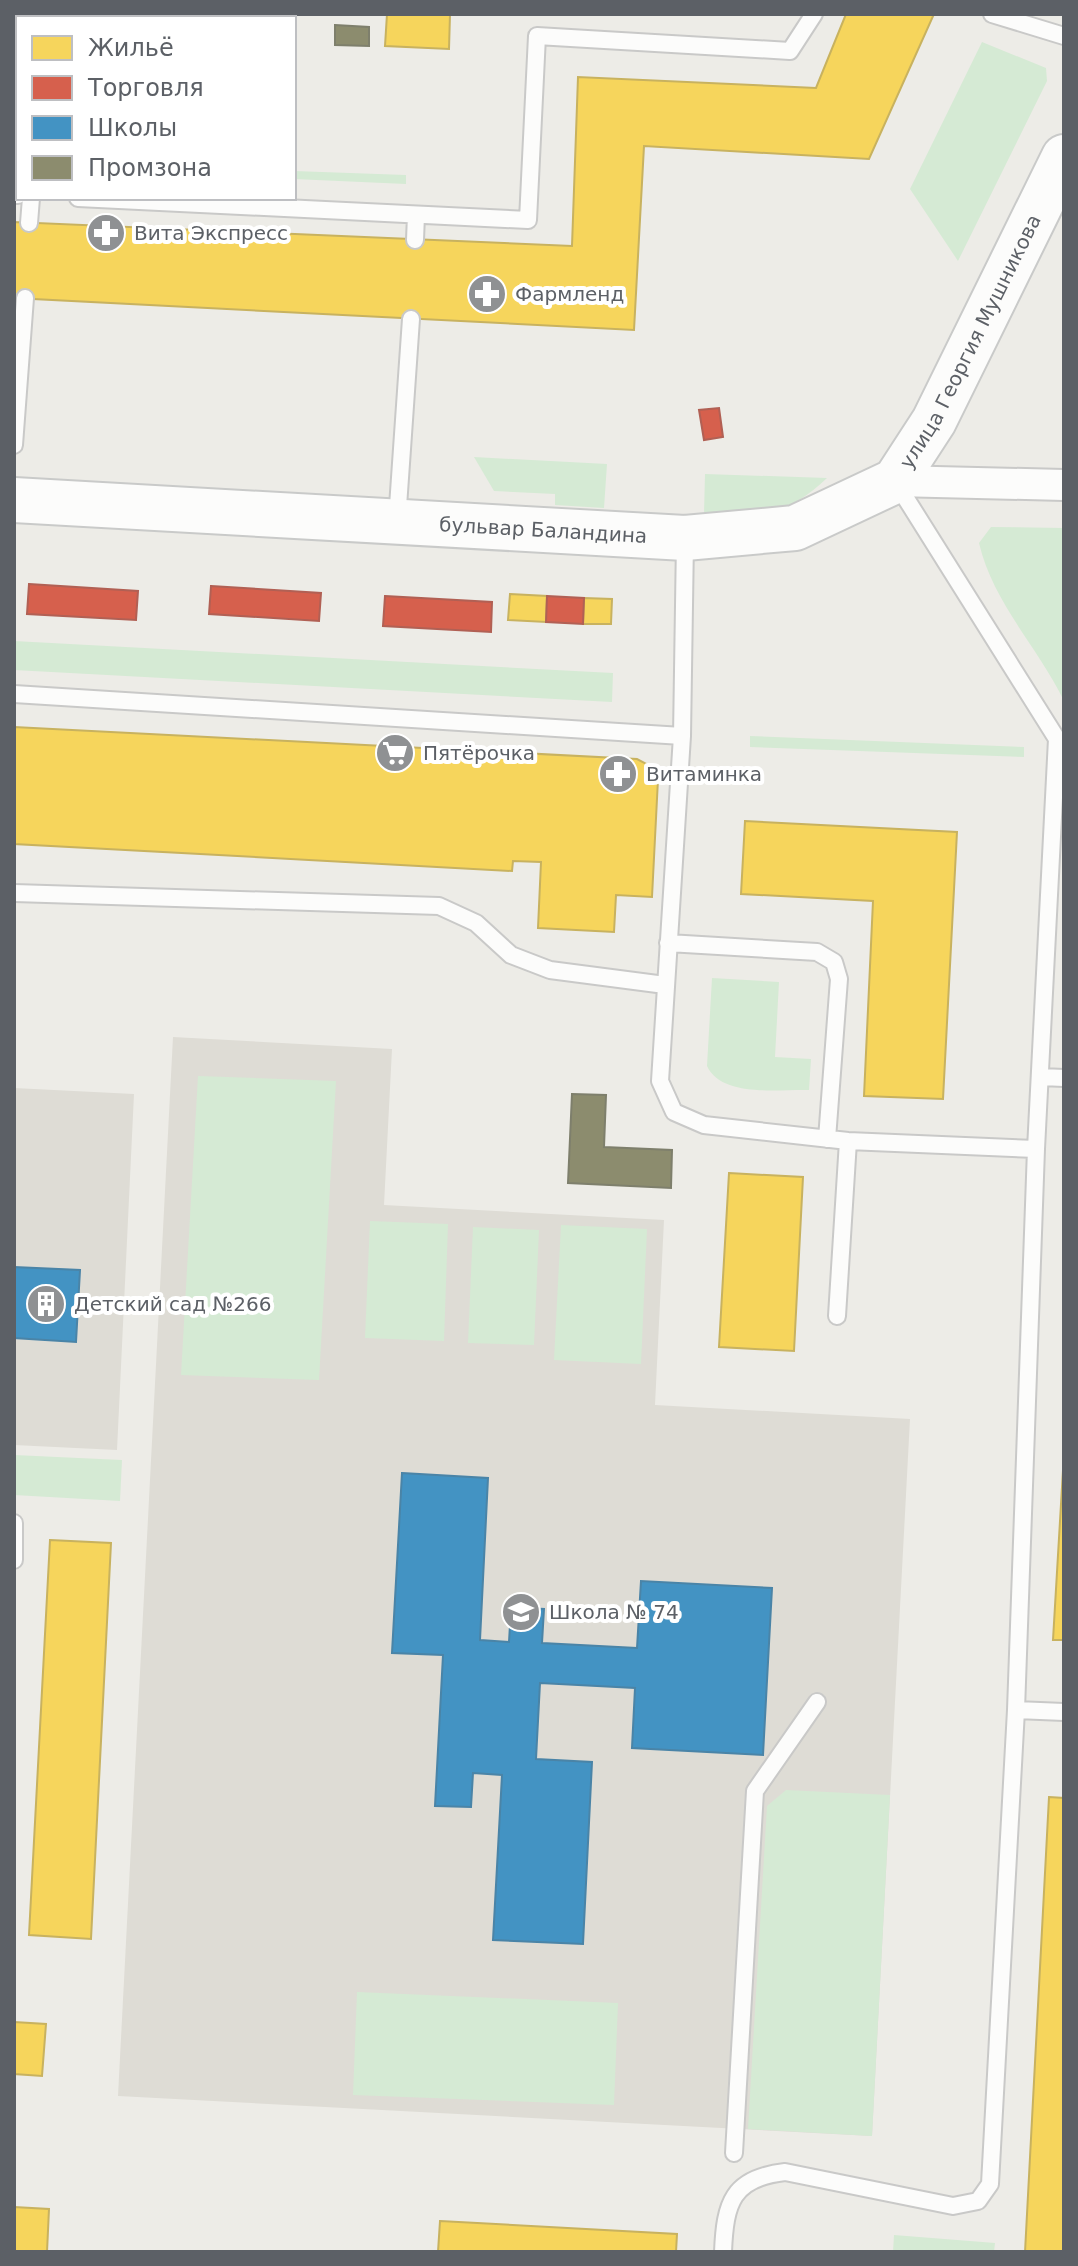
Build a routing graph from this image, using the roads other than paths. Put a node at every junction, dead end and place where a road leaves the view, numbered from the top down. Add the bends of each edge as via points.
1 (814, 14) edge
2 (992, 14) edge
3 (1064, 36) edge
4 (1064, 157) edge
5 (31, 200) edge
6 (118, 200) edge
7 (416, 215) junction
8 (29, 223) dead end
9 (415, 240) dead end
10 (25, 298) dead end
11 (411, 319) dead end
12 (14, 445) edge
13 (895, 481) junction
14 (1064, 485) edge
15 (14, 500) edge
16 (397, 522) junction
17 (685, 538) junction
18 (14, 694) edge
19 (682, 736) junction
20 (14, 893) edge
21 (668, 943) junction
22 (665, 985) junction
23 (1041, 1077) junction
24 (1064, 1078) edge
25 (827, 1139) junction
26 (848, 1141) junction
27 (1036, 1149) junction
28 (837, 1316) dead end
29 (14, 1523) edge
30 (14, 1560) edge
31 (817, 1702) dead end
32 (1016, 1710) junction
33 (1064, 1712) edge
34 (734, 2153) dead end
35 (723, 2252) edge

1 - 7 lane via 790,51 537,36 528,220
2 - 3 lane
4 - 13 street, улица Георгия Мушникова via 934,421
5 - 8 lane
6 - 7 lane
7 - 9 lane
10 - 12 lane
11 - 16 lane
13 - 14 street, бульвар Баландина
13 - 17 street, бульвар Баландина via 795,528
13 - 23 lane via 1057,739
15 - 16 street, бульвар Баландина
16 - 17 street, бульвар Баландина
17 - 19 lane
18 - 19 lane
19 - 21 lane
20 - 22 lane via 439,906 476,923 511,955 550,970
21 - 22 lane
21 - 25 lane via 817,952 834,962 839,979
22 - 25 lane via 660,1081 674,1112 704,1125
23 - 24 lane
23 - 27 lane
25 - 26 lane
26 - 27 lane
26 - 28 lane
27 - 32 lane
29 - 30 lane
31 - 34 lane via 755,1791
32 - 33 lane
32 - 35 lane via 990,2184 978,2201 953,2206 785,2172 760,2175 735,2192 725,2219

